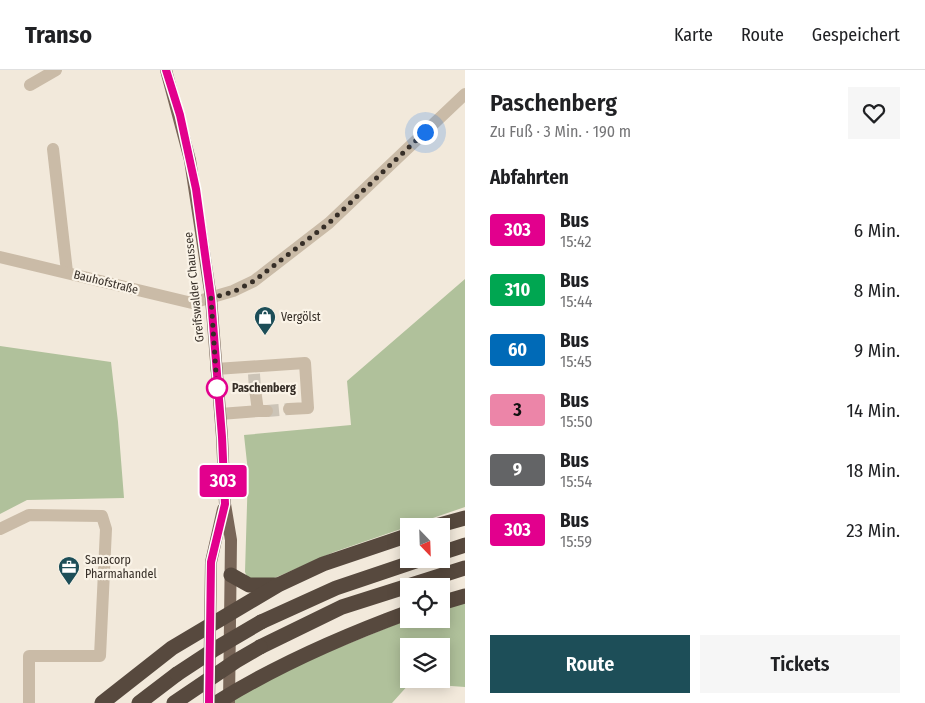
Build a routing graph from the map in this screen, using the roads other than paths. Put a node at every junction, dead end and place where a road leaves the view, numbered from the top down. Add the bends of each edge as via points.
1 (56, 70) edge
2 (166, 70) edge
3 (30, 84) dead end
4 (465, 94) edge
5 (53, 149) dead end
6 (0, 257) edge
7 (67, 272) junction
8 (211, 298) junction
9 (216, 369) junction
10 (255, 390) tunnel mouth
11 (289, 409) tunnel mouth
12 (220, 414) junction
13 (225, 504) junction
14 (465, 518) edge
15 (450, 522) edge
16 (0, 529) edge
17 (400, 538) edge
18 (465, 546) edge
19 (450, 550) edge
20 (400, 566) edge
21 (465, 568) edge
22 (231, 575) junction
23 (278, 585) junction
24 (465, 596) edge
25 (450, 600) edge
26 (231, 612) junction
27 (400, 615) edge
28 (210, 625) junction
29 (229, 699) edge
30 (29, 703) edge
31 (102, 703) edge
32 (139, 703) edge
33 (174, 703) edge
34 (209, 703) edge
35 (216, 703) edge

1 - 3 street
2 - 8 main road, Greifswalder Chaussee via 190,160
4 - 8 street, Bauhofstraße via 329,223 254,281 233,292
5 - 7 street
6 - 7 street, Bauhofstraße
7 - 8 street, Bauhofstraße via 192,303
8 - 9 main road, Greifswalder Chaussee
9 - 11 street via 254,370 305,363 308,408
9 - 12 main road, Greifswalder Chaussee
10 - 12 street via 262,411
12 - 13 main road, Greifswalder Chaussee
13 - 22 main road, Greifswalder Chaussee via 231,540
13 - 28 main road, Greifswalder Chaussee via 211,562
14 - 15 highway
16 - 30 street via 29,515 102,516 106,529 100,656 29,656
17 - 23 highway via 323,564
18 - 19 highway
20 - 32 highway, bridge via 336,588 261,622 216,648
21 - 33 highway, bridge via 342,607 236,661
22 - 23 highway via 249,585
22 - 26 main road, Greifswalder Chaussee
23 - 26 highway
24 - 25 highway
26 - 28 highway
26 - 29 main road, Greifswalder Chaussee
27 - 29 highway via 346,635 285,664
28 - 31 highway via 172,648
28 - 34 main road, Greifswalder Chaussee
29 - 35 highway

